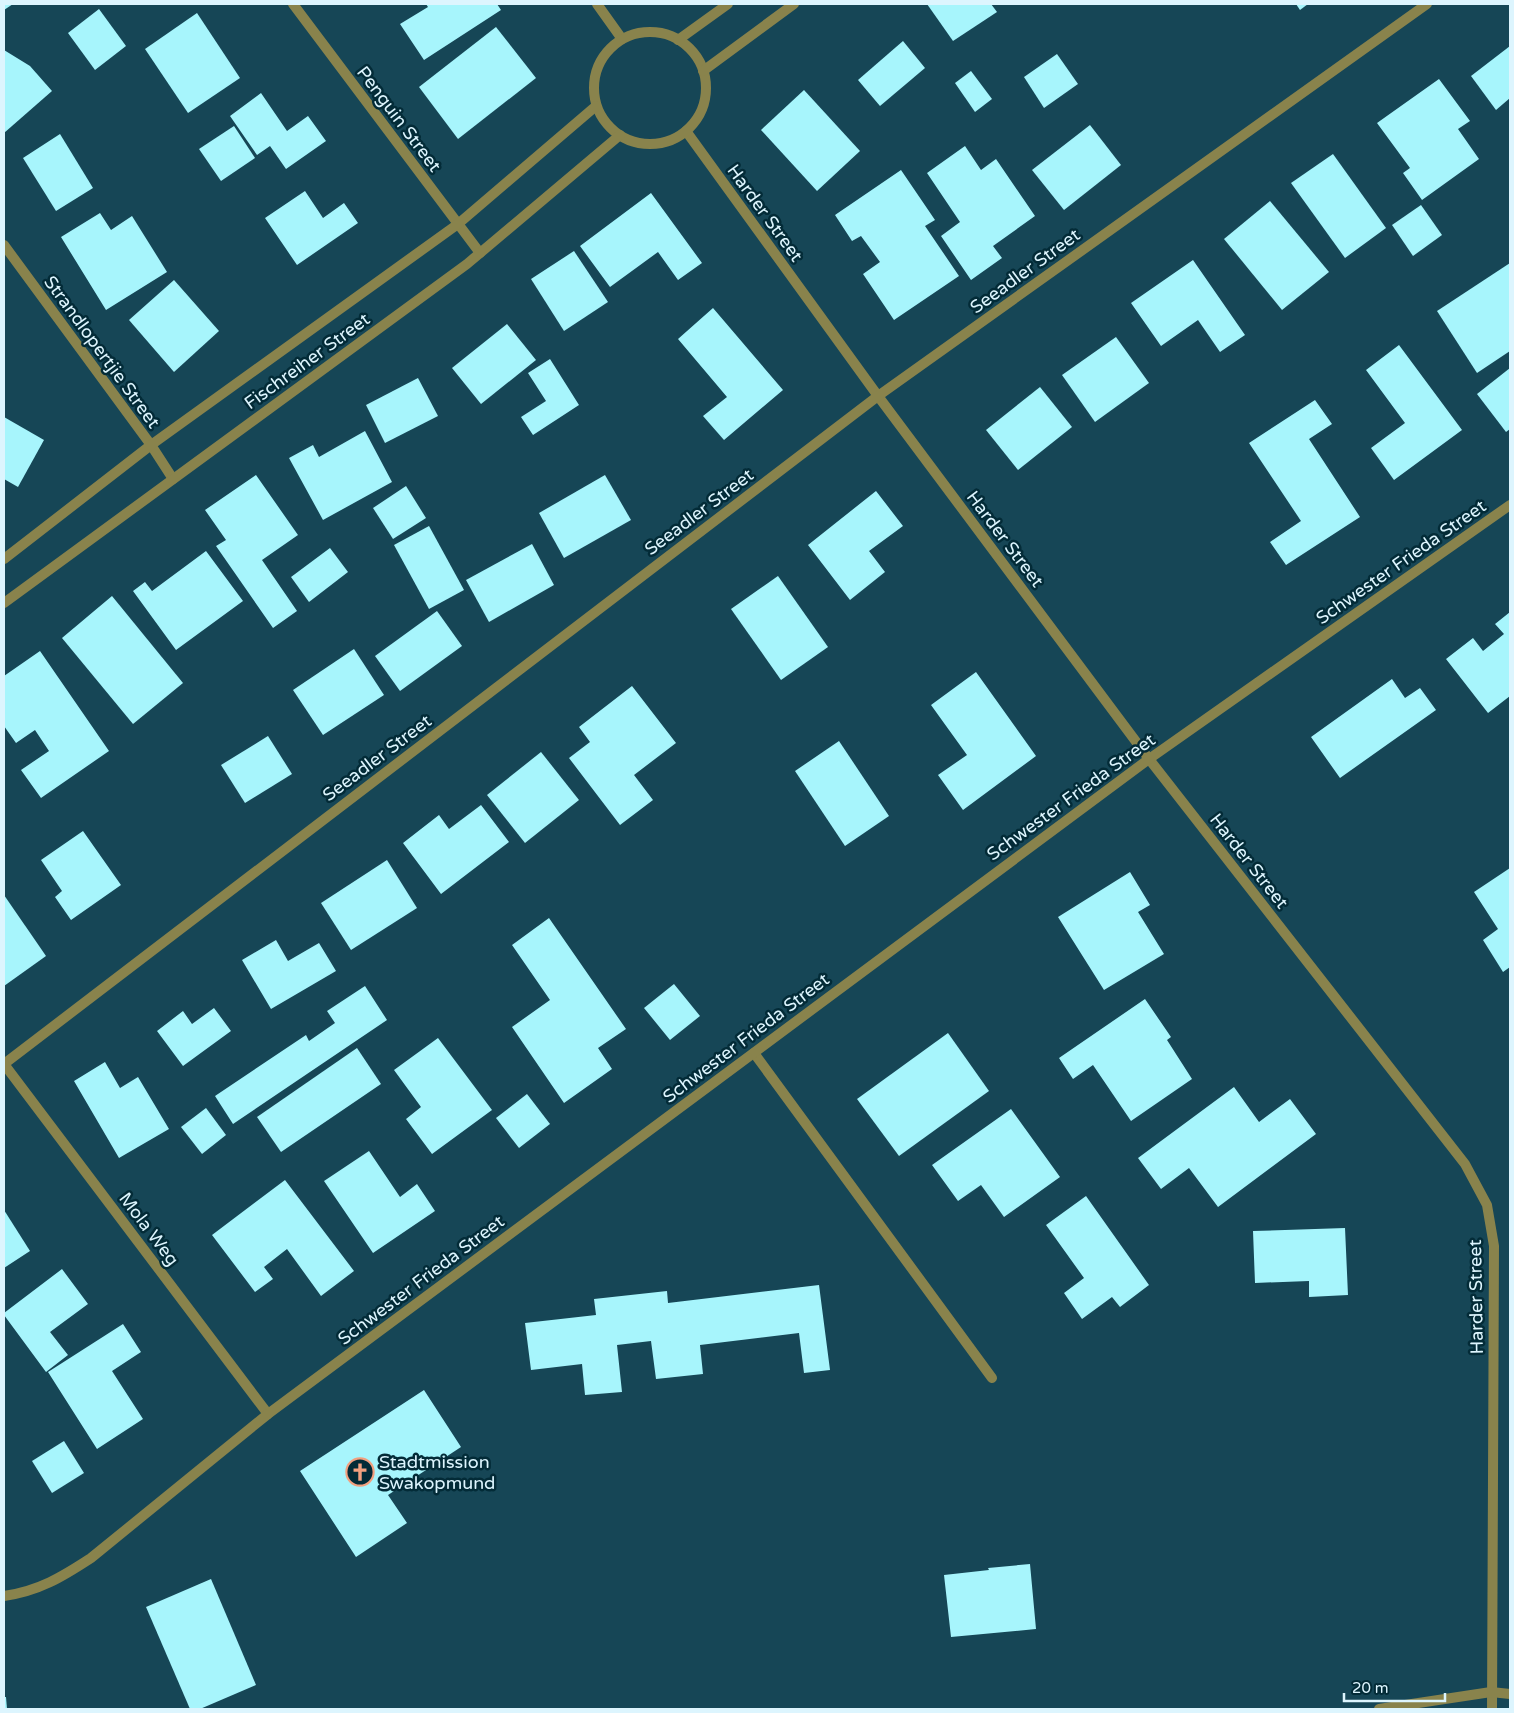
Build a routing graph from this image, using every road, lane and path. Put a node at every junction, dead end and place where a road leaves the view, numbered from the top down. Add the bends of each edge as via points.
1 (293, 4) edge
2 (598, 4) edge
3 (728, 4) edge
4 (794, 4) edge
5 (1427, 4) edge
6 (622, 39) junction
7 (678, 40) junction
8 (703, 71) junction
9 (596, 106) junction
10 (686, 131) junction
11 (620, 135) junction
12 (458, 224) junction
13 (4, 244) edge
14 (480, 253) junction
15 (878, 396) junction
16 (151, 445) junction
17 (173, 479) junction
18 (1510, 505) edge
19 (4, 559) edge
20 (4, 602) edge
21 (1149, 759) junction
22 (754, 1052) junction
23 (4, 1064) edge
24 (992, 1378) dead end
25 (268, 1414) junction
26 (4, 1596) edge
27 (1490, 1692) junction
28 (1510, 1694) edge
29 (1379, 1709) edge
30 (1492, 1709) edge

1 - 12 street, Penguin Street
2 - 6 street
3 - 7 street
4 - 8 street
5 - 15 street, Seeadler Street
6 - 7 street via 656,32
6 - 9 street via 610,49 595,76
7 - 8 street via 693,53
8 - 10 street via 704,103 697,119
9 - 11 street via 608,125
9 - 12 street, Fischreiher Street
10 - 11 street via 668,142 646,145
10 - 15 street, Harder Street
11 - 14 street, Fischreiher Street
12 - 14 street, Penguin Street
12 - 16 street, Fischreiher Street
13 - 16 street, Strandlopertjie Street
14 - 17 street, Fischreiher Street
15 - 21 street, Harder Street
15 - 23 street, Seeadler Street
16 - 17 street, Strandlopertjie Street
16 - 19 street, Fischreiher Street
17 - 20 street, Fischreiher Street
18 - 21 street, Schwester Frieda Street
21 - 22 street, Schwester Frieda Street
21 - 27 street, Harder Street via 1465,1164 1487,1205 1494,1246
22 - 24 street
22 - 25 street, Schwester Frieda Street
23 - 25 street, Mola Weg
25 - 26 street, Schwester Frieda Street via 91,1558 59,1579 24,1593
27 - 28 street
27 - 29 street
27 - 30 street, Harder Street

